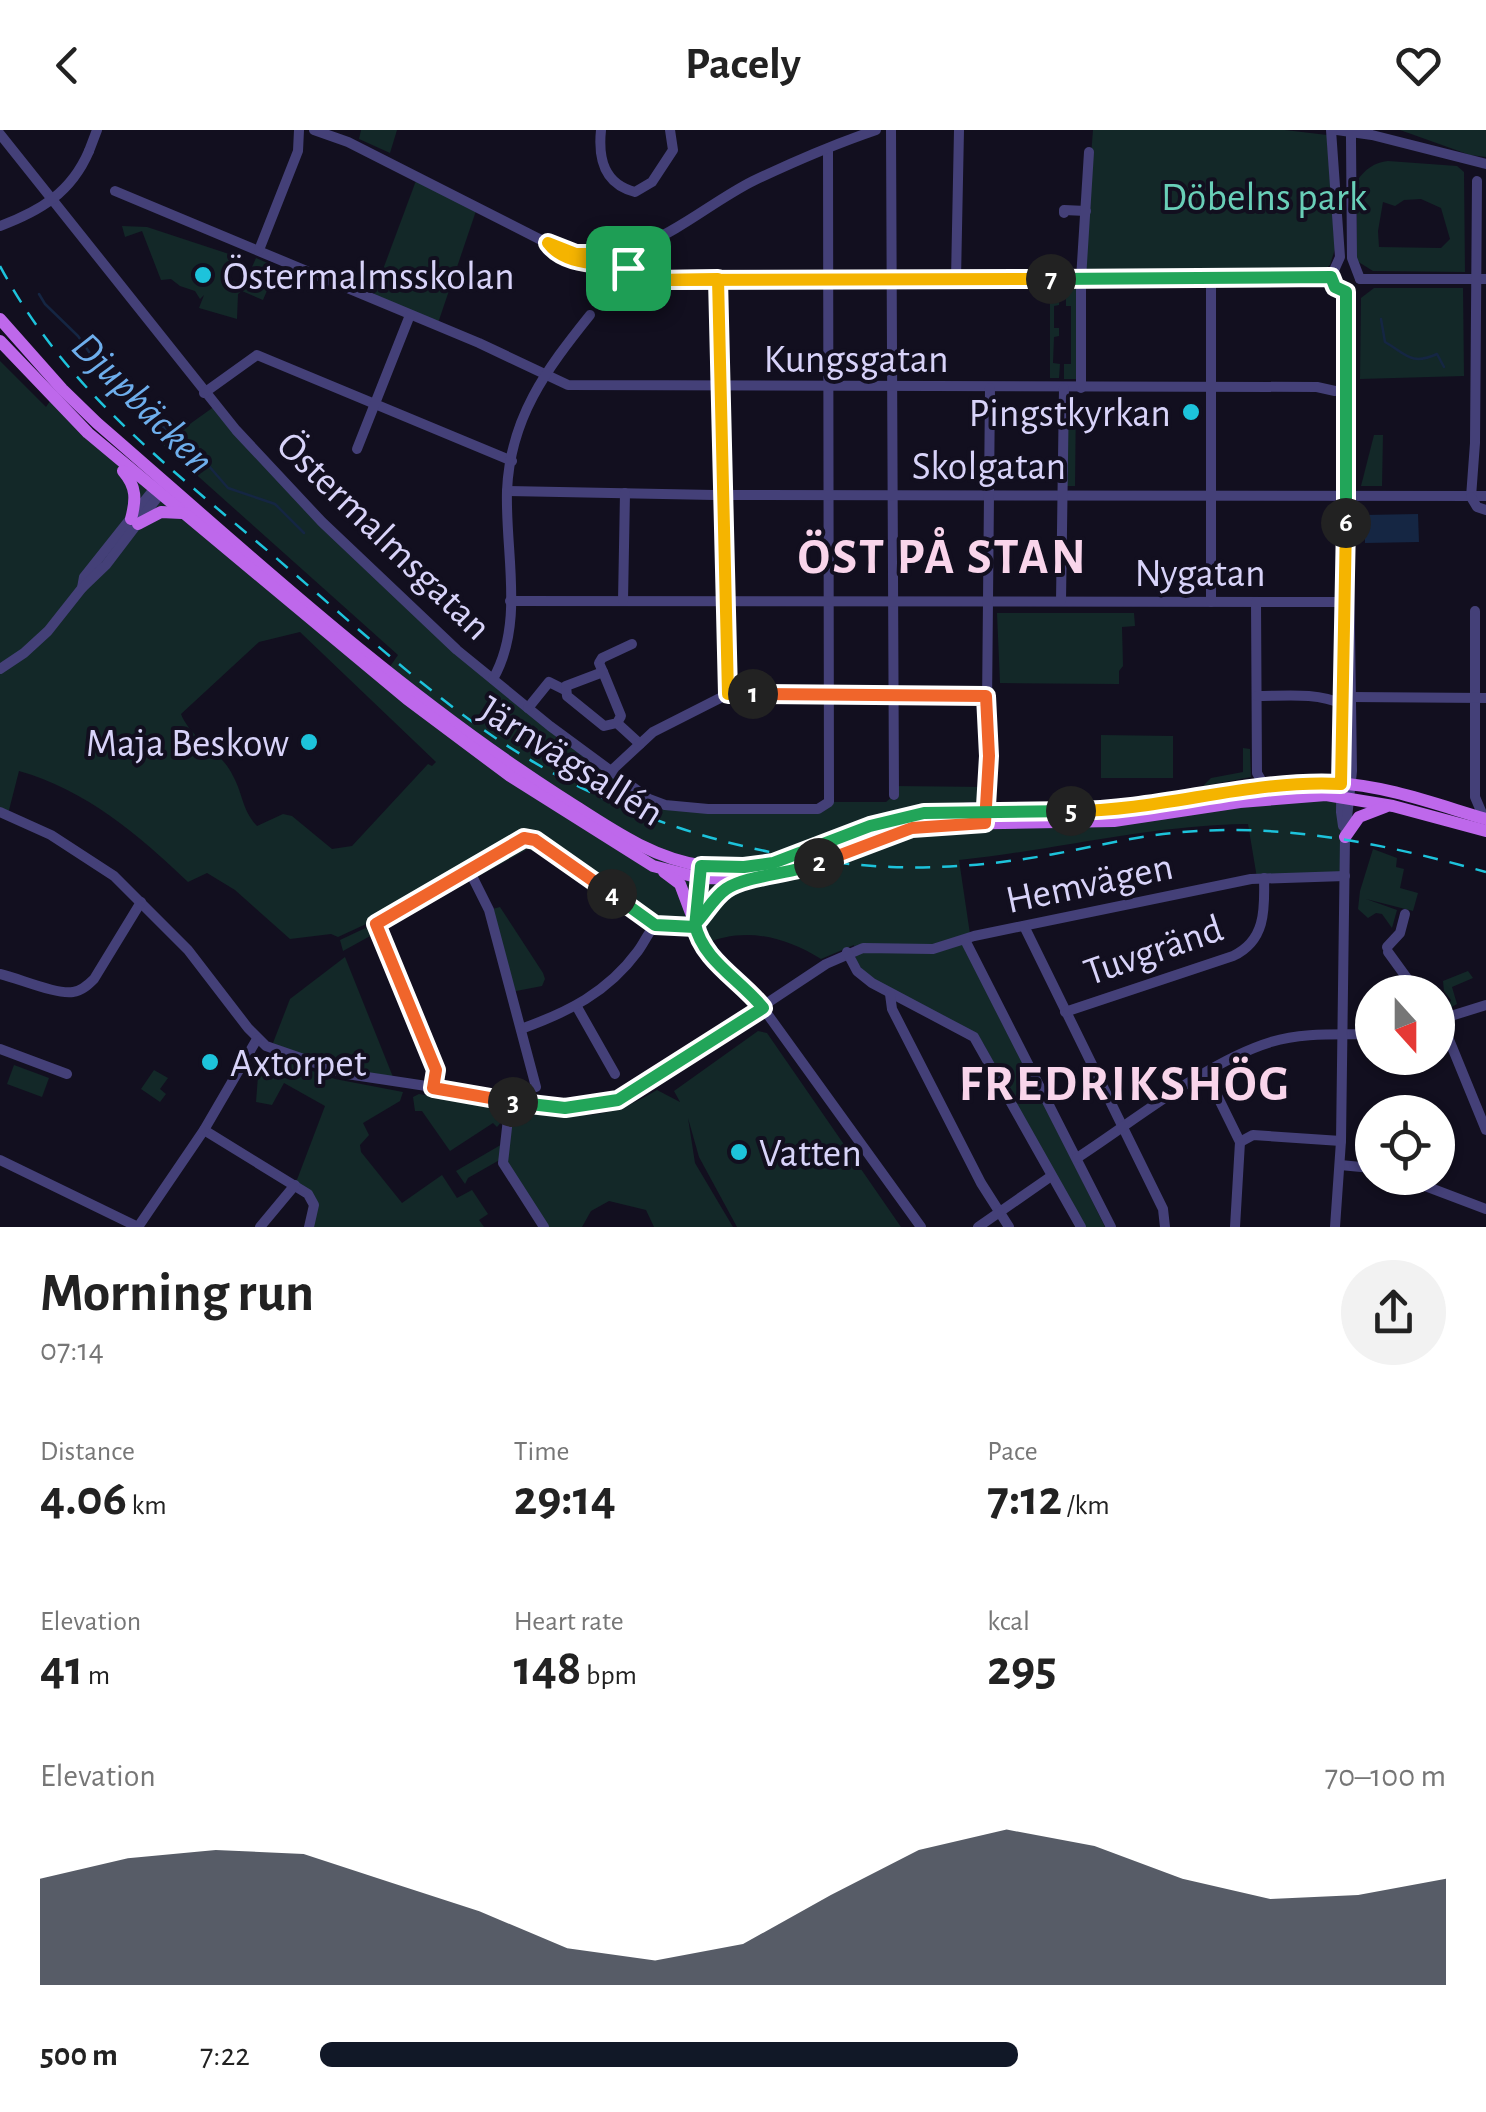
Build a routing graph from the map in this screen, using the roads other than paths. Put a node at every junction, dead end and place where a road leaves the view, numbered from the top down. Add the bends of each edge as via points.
1 (94, 130) edge
2 (299, 130) edge
3 (314, 130) edge
4 (352, 130) edge
5 (600, 130) edge
6 (670, 130) edge
7 (876, 130) edge
8 (891, 130) edge
9 (958, 130) edge
10 (1366, 132) edge
11 (0, 134) edge
12 (1333, 134) edge
13 (1351, 135) edge
14 (348, 142) junction
15 (828, 150) junction
16 (1089, 152) dead end
17 (1486, 164) edge
18 (1476, 181) dead end
19 (116, 192) dead end
20 (1086, 211) junction
21 (1064, 214) dead end
22 (0, 226) edge
23 (548, 243) junction
24 (259, 250) junction
25 (622, 254) junction
26 (1338, 264) junction
27 (1354, 265) junction
28 (1331, 277) junction
29 (1360, 278) junction
30 (718, 279) junction
31 (891, 279) junction
32 (956, 279) junction
33 (1082, 279) junction
34 (1480, 279) edge
35 (656, 280) junction
36 (828, 280) junction
37 (1211, 280) junction
38 (1346, 292) junction
39 (410, 315) junction
40 (590, 315) dead end
41 (0, 319) edge
42 (0, 341) edge
43 (543, 374) junction
44 (720, 387) junction
45 (828, 387) junction
46 (892, 388) junction
47 (990, 388) junction
48 (1064, 388) junction
49 (1081, 388) junction
50 (1210, 388) junction
51 (1335, 391) dead end
52 (204, 393) junction
53 (375, 403) junction
54 (88, 433) junction
55 (357, 449) dead end
56 (512, 461) junction
57 (161, 487) junction
58 (507, 491) junction
59 (625, 493) junction
60 (989, 494) junction
61 (723, 495) junction
62 (830, 495) junction
63 (893, 495) junction
64 (1210, 495) junction
65 (1345, 495) junction
66 (1062, 496) junction
67 (1486, 496) edge
68 (1471, 497) junction
69 (1486, 510) edge
70 (183, 514) junction
71 (134, 522) junction
72 (510, 601) junction
73 (624, 601) junction
74 (726, 601) junction
75 (830, 601) junction
76 (893, 601) junction
77 (987, 601) junction
78 (1060, 601) junction
79 (1210, 602) junction
80 (1256, 602) junction
81 (1346, 602) junction
82 (1476, 611) dead end
83 (632, 644) dead end
84 (0, 668) edge
85 (602, 672) junction
86 (493, 679) junction
87 (565, 690) junction
88 (829, 693) junction
89 (728, 694) junction
90 (893, 695) junction
91 (986, 696) junction
92 (1257, 696) junction
93 (1481, 698) edge
94 (1347, 700) junction
95 (528, 708) junction
96 (617, 723) junction
97 (640, 744) junction
98 (610, 772) junction
99 (1261, 781) junction
100 (1346, 791) junction
101 (894, 795) dead end
102 (1475, 796) junction
103 (1393, 806) junction
104 (0, 812) edge
105 (1464, 812) junction
106 (985, 817) junction
107 (1485, 823) edge
108 (1346, 837) junction
109 (654, 866) junction
110 (470, 872) junction
111 (701, 872) junction
112 (1345, 876) junction
113 (1264, 878) junction
114 (748, 879) junction
115 (141, 902) junction
116 (1405, 914) dead end
117 (655, 925) junction
118 (695, 926) junction
119 (1024, 926) junction
120 (965, 940) junction
121 (847, 952) junction
122 (0, 974) edge
123 (1405, 975) edge
124 (890, 994) junction
125 (1486, 1004) edge
126 (577, 1007) junction
127 (763, 1008) junction
128 (1066, 1012) junction
129 (1455, 1014) edge
130 (521, 1029) junction
131 (1344, 1035) junction
132 (1355, 1035) edge
133 (256, 1039) junction
134 (0, 1049) edge
135 (1455, 1054) edge
136 (1206, 1073) junction
137 (67, 1074) dead end
138 (615, 1074) dead end
139 (536, 1086) dead end
140 (433, 1088) junction
141 (510, 1101) junction
142 (1122, 1128) junction
143 (204, 1130) junction
144 (1486, 1130) edge
145 (1341, 1141) junction
146 (1240, 1142) junction
147 (1077, 1158) junction
148 (0, 1160) edge
149 (1340, 1165) junction
150 (1355, 1166) edge
151 (1050, 1177) junction
152 (295, 1184) junction
153 (1449, 1195) edge
154 (1486, 1209) edge
155 (999, 1212) junction
156 (138, 1227) edge
157 (260, 1227) edge
158 (308, 1227) edge
159 (544, 1227) edge
160 (922, 1227) edge
161 (978, 1227) edge
162 (1009, 1227) edge
163 (1081, 1227) edge
164 (1111, 1227) edge
165 (1165, 1227) edge
166 (1235, 1227) edge
167 (1335, 1227) edge

1 - 22 street, bridge via 73,180 55,199
2 - 24 street via 298,151
3 - 14 street
4 - 14 street
5 - 6 street via 604,170 636,192 652,182 674,150
7 - 15 street
8 - 31 street
9 - 32 street
10 - 12 street
10 - 17 street
11 - 52 street, Östermalmsgatan
12 - 26 street
13 - 27 street
14 - 23 street
15 - 25 street via 752,182
15 - 36 street
16 - 20 street
18 - 34 street
19 - 24 street, Kungsgatan
20 - 21 street
20 - 33 street
23 - 25 street via 576,254
23 - 35 street via 571,258
24 - 39 street, Kungsgatan
25 - 35 street
26 - 27 street
26 - 28 street
27 - 29 street
28 - 37 street
28 - 38 street
29 - 34 street
29 - 38 street
30 - 35 street
30 - 36 street
30 - 44 street
31 - 32 street
31 - 36 street
31 - 46 street
32 - 33 street
33 - 37 street
33 - 49 street
34 - 68 street
36 - 45 street
37 - 50 street
38 - 65 street
39 - 43 street, Kungsgatan
39 - 53 street
40 - 43 street
41 - 57 main road, Järnvägsallén
42 - 54 main road, Järnvägsallén
43 - 44 street, Kungsgatan via 576,386
43 - 56 street
44 - 45 street, Kungsgatan
44 - 61 street
45 - 46 street, Kungsgatan
45 - 62 street
46 - 47 street, Kungsgatan
46 - 63 street
47 - 48 street, Kungsgatan
47 - 60 street
48 - 49 street, Kungsgatan
48 - 66 street
49 - 50 street, Kungsgatan
50 - 51 street, Kungsgatan
50 - 64 street
52 - 53 street via 257,355
52 - 86 street, Östermalmsgatan via 322,522
53 - 55 street
53 - 56 street
54 - 57 main road, Järnvägsallén
54 - 71 main road via 131,480
56 - 58 street
57 - 70 main road, Järnvägsallén
57 - 71 street
57 - 111 main road, Järnvägsallén via 482,745 623,836
58 - 59 street, Skolgatan
58 - 72 street
59 - 61 street, Skolgatan
59 - 73 street
60 - 63 street, Skolgatan
60 - 66 street, Skolgatan
60 - 77 street
61 - 62 street, Skolgatan
61 - 74 street
62 - 63 street, Skolgatan
62 - 75 street
63 - 76 street
64 - 65 street, Skolgatan
64 - 66 street, Skolgatan
64 - 79 street
65 - 68 street, Skolgatan
65 - 81 street
66 - 78 street
67 - 68 street, Skolgatan
68 - 69 street
70 - 71 main road via 161,512
70 - 109 main road, Järnvägsallén via 476,753
71 - 84 street via 84,577 48,631
72 - 73 street, Nygatan
72 - 86 street via 509,645
73 - 74 street, Nygatan
74 - 75 street, Nygatan
74 - 89 street
75 - 76 street, Nygatan
75 - 88 street
76 - 77 street, Nygatan
76 - 90 street
77 - 78 street, Nygatan
77 - 91 street
78 - 79 street, Nygatan
79 - 80 street, Nygatan
80 - 81 street, Nygatan
80 - 92 street
81 - 94 street
82 - 93 street
83 - 85 street via 602,658
85 - 87 street
85 - 96 street via 621,716
86 - 95 street, Östermalmsgatan
87 - 95 street via 549,682
87 - 96 street via 604,726
88 - 89 street
88 - 90 street
88 - 98 street, Östermalmsgatan via 828,802 818,809 666,805
89 - 97 street via 665,724
90 - 91 street
90 - 101 street
91 - 106 street
92 - 94 street
92 - 99 street
93 - 94 street
93 - 102 street
94 - 100 street
95 - 98 street, Östermalmsgatan
96 - 97 street
97 - 98 street
99 - 100 main road, Järnvägsallén
99 - 106 main road, Järnvägsallén via 1112,810
100 - 103 main road, Järnvägsallén
100 - 105 main road, Järnvägsallén
100 - 106 main road, Järnvägsallén via 1114,820
100 - 108 street
102 - 105 street
102 - 107 street
103 - 107 main road, Järnvägsallén
103 - 108 main road via 1364,814
104 - 115 street via 74,848
105 - 107 main road, Järnvägsallén
106 - 111 main road, Järnvägsallén via 934,811 899,817 773,863
106 - 114 main road, Järnvägsallén via 912,828 791,872
108 - 112 street
109 - 111 main road, Järnvägsallén
109 - 118 main road via 680,884
110 - 117 street via 531,838
110 - 130 street via 489,910
110 - 140 street via 376,924 436,1070
111 - 114 main road, Järnvägsallén
111 - 118 street
112 - 113 street, Hemvägen
112 - 131 street
113 - 119 street, Hemvägen
113 - 128 street, Tuvgränd via 1261,928 1250,947
114 - 118 main road via 724,890
115 - 122 street via 85,987 62,991
115 - 133 street via 188,950
116 - 123 street via 1387,950
117 - 118 street
117 - 126 street via 628,964
118 - 127 street via 708,954
119 - 120 street, Hemvägen
119 - 128 street
120 - 121 street, Hemvägen via 933,949
120 - 147 street
121 - 124 street via 861,975
121 - 127 street
124 - 151 street via 974,1037
124 - 155 street via 900,1027
125 - 129 street
126 - 130 street
126 - 138 street
127 - 141 street via 618,1100 565,1108
127 - 160 street
128 - 142 street
130 - 139 street
131 - 132 street
131 - 136 street via 1270,1042
131 - 145 street
133 - 140 street via 347,1074
133 - 143 street
134 - 137 street
135 - 144 street
136 - 142 street
136 - 146 street
140 - 141 street
141 - 159 street via 503,1162
142 - 147 street
142 - 165 street via 1163,1209
143 - 152 street
143 - 156 street
145 - 146 street via 1253,1135
145 - 149 street
146 - 166 street
147 - 164 street
148 - 156 street
149 - 150 street
149 - 167 street
151 - 155 street
151 - 163 street
152 - 157 street
152 - 158 street via 314,1204
153 - 154 street
155 - 161 street
155 - 162 street

